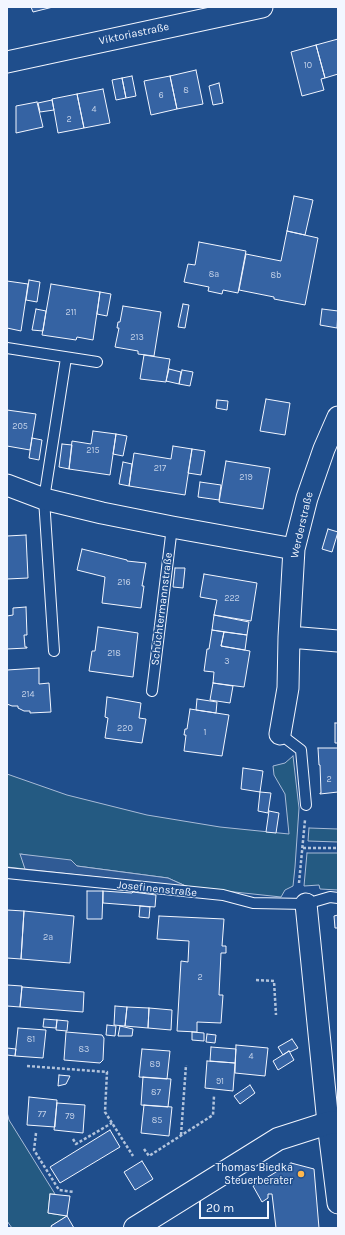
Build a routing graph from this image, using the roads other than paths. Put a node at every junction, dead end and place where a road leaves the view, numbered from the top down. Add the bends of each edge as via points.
1 (260, 7) edge
2 (7, 62) edge
3 (7, 348) edge
4 (66, 358) junction
5 (97, 362) dead end
6 (338, 417) edge
7 (7, 485) edge
8 (44, 499) junction
9 (172, 527) junction
10 (294, 549) junction
11 (289, 637) junction
12 (338, 641) edge
13 (54, 651) dead end
14 (152, 691) dead end
15 (280, 734) joint
16 (306, 805) road end
17 (7, 873) edge
18 (338, 898) edge
19 (306, 904) junction
20 (333, 1123) edge
21 (338, 1203) edge
22 (135, 1228) edge

1 - 2 street, Viktoriastraße
3 - 4 lane
4 - 5 lane
4 - 8 lane
6 - 10 street, Werderstraße via 307,498
7 - 8 street
8 - 9 street
8 - 13 lane
9 - 10 street
9 - 14 lane, Schüchtermannstraße
10 - 11 street, Werderstraße
11 - 12 street
11 - 15 street, Werderstraße via 288,688
15 - 16 lane via 301,750
17 - 19 lane, Josefinenstraße via 223,895 253,903
18 - 19 lane, Josefinenstraße via 330,897
19 - 20 street
20 - 21 street
20 - 22 main road via 278,1139

